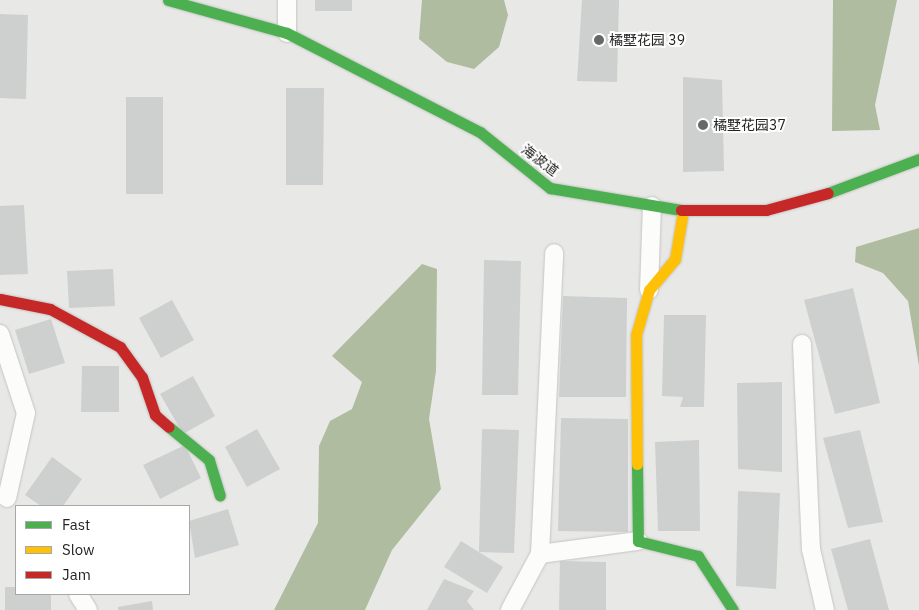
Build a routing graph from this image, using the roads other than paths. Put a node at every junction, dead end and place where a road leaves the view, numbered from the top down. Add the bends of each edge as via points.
1 (168, 0) edge
2 (287, 0) edge
3 (287, 33) junction
4 (919, 159) edge
5 (652, 206) junction
6 (683, 211) junction
7 (554, 253) dead end
8 (649, 290) junction
9 (0, 299) edge
10 (0, 334) edge
11 (802, 344) dead end
12 (220, 494) dead end
13 (8, 502) edge
14 (638, 541) junction
15 (540, 554) junction
16 (79, 595) edge
17 (88, 610) edge
18 (510, 610) edge
19 (732, 610) edge
20 (821, 610) edge
21 (825, 610) edge

1 - 3 street, 海波道
2 - 3 street
3 - 5 street, 海波道 via 480,132 550,188
4 - 6 street, 海波道 via 822,195 766,210
5 - 6 street, 海波道
5 - 8 street
6 - 8 street via 675,259
7 - 15 street
8 - 14 street via 636,335
9 - 12 street via 50,309 120,347 142,377 155,415 209,460
10 - 13 street via 26,413
11 - 21 street via 811,549
14 - 15 street
14 - 19 street via 698,556
15 - 18 street
16 - 17 street
20 - 21 street

